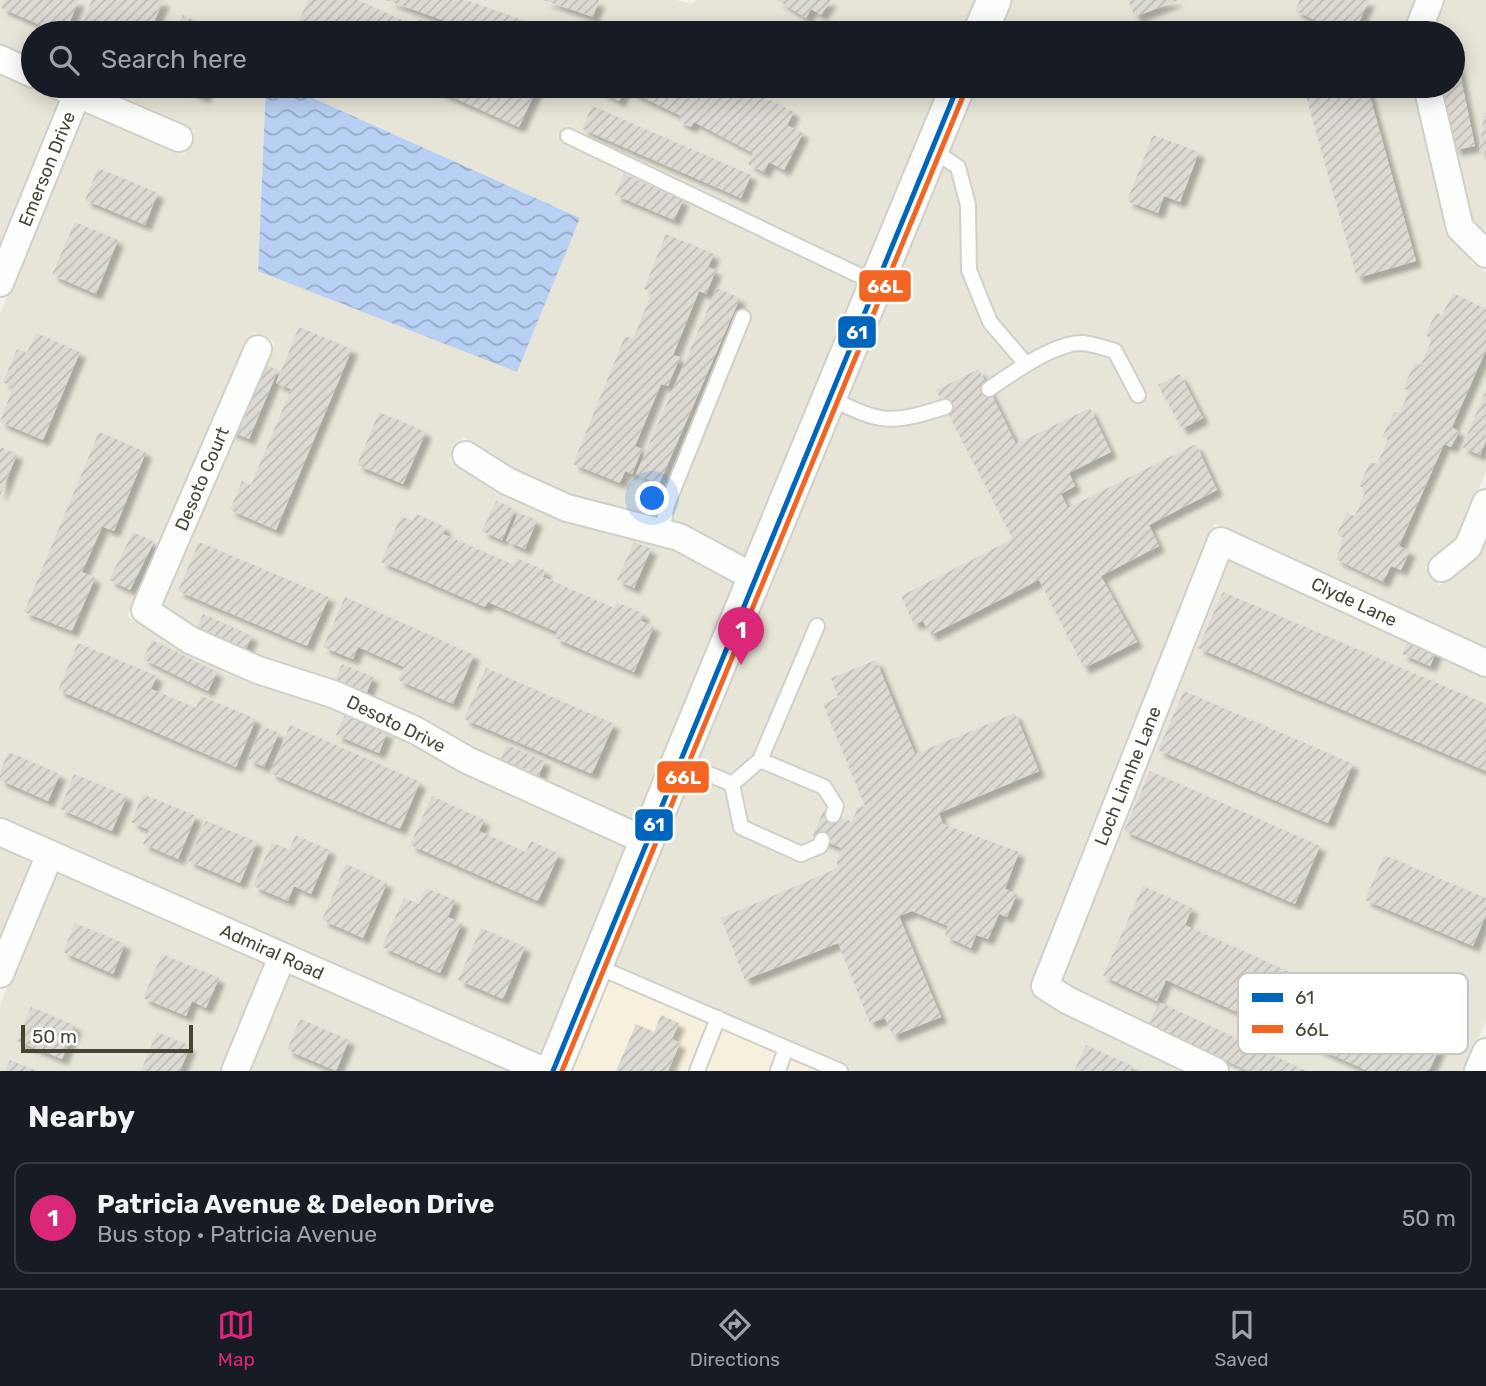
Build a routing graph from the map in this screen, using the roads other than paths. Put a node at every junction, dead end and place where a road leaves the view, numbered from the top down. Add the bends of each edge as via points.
1 (1430, 0) edge
2 (1422, 21) edge
3 (0, 59) edge
4 (21, 69) edge
5 (65, 98) edge
6 (86, 98) edge
7 (953, 98) edge
8 (1430, 98) edge
9 (568, 136) dead end
10 (179, 138) dead end
11 (931, 149) junction
12 (1486, 253) edge
13 (0, 283) edge
14 (875, 283) junction
15 (743, 317) dead end
16 (258, 349) dead end
17 (1026, 364) junction
18 (989, 389) dead end
19 (1138, 396) dead end
20 (829, 398) junction
21 (945, 407) dead end
22 (466, 455) dead end
23 (1486, 503) edge
24 (662, 532) junction
25 (1221, 541) joint
26 (1442, 568) dead end
27 (755, 578) junction
28 (145, 610) joint
29 (817, 626) dead end
30 (1486, 663) edge
31 (760, 760) junction
32 (679, 761) junction
33 (732, 784) junction
34 (832, 815) dead end
35 (0, 832) edge
36 (822, 840) dead end
37 (646, 841) junction
38 (50, 853) junction
39 (282, 957) junction
40 (596, 966) junction
41 (0, 974) edge
42 (718, 1018) junction
43 (786, 1048) junction
44 (1486, 1052) edge
45 (235, 1071) edge
46 (544, 1071) edge
47 (553, 1071) edge
48 (697, 1071) edge
49 (778, 1071) edge
50 (840, 1071) edge
51 (1215, 1071) edge
52 (1478, 1071) edge

1 - 2 street
3 - 4 street
5 - 13 street, Emerson Drive
6 - 10 street
7 - 11 street
8 - 12 street via 1460,228
9 - 14 lane
11 - 14 street
11 - 17 lane via 958,167 968,205 969,270 990,322
14 - 20 street
15 - 24 lane via 667,505
16 - 28 street, Desoto Court
17 - 18 lane
17 - 19 lane via 1069,345 1084,343 1115,351
20 - 21 lane via 885,420 908,419
20 - 27 street
22 - 24 street via 507,481 568,508
23 - 26 street via 1468,547
24 - 27 street
25 - 30 street, Clyde Lane
25 - 51 street, Loch Linnhe Lane via 1045,986
27 - 32 street
28 - 37 street, Desoto Drive via 190,640 404,725 467,760
29 - 31 lane
31 - 33 lane
31 - 34 lane via 824,787 836,806
32 - 33 lane
32 - 37 street
33 - 36 lane via 741,827 801,854 820,846
35 - 38 street, Admiral Road
37 - 40 street
38 - 39 street, Admiral Road
38 - 41 street
39 - 45 street
39 - 46 street, Admiral Road
40 - 42 lane
40 - 47 street
42 - 43 lane
42 - 48 lane
43 - 49 lane
43 - 50 lane
44 - 52 street

